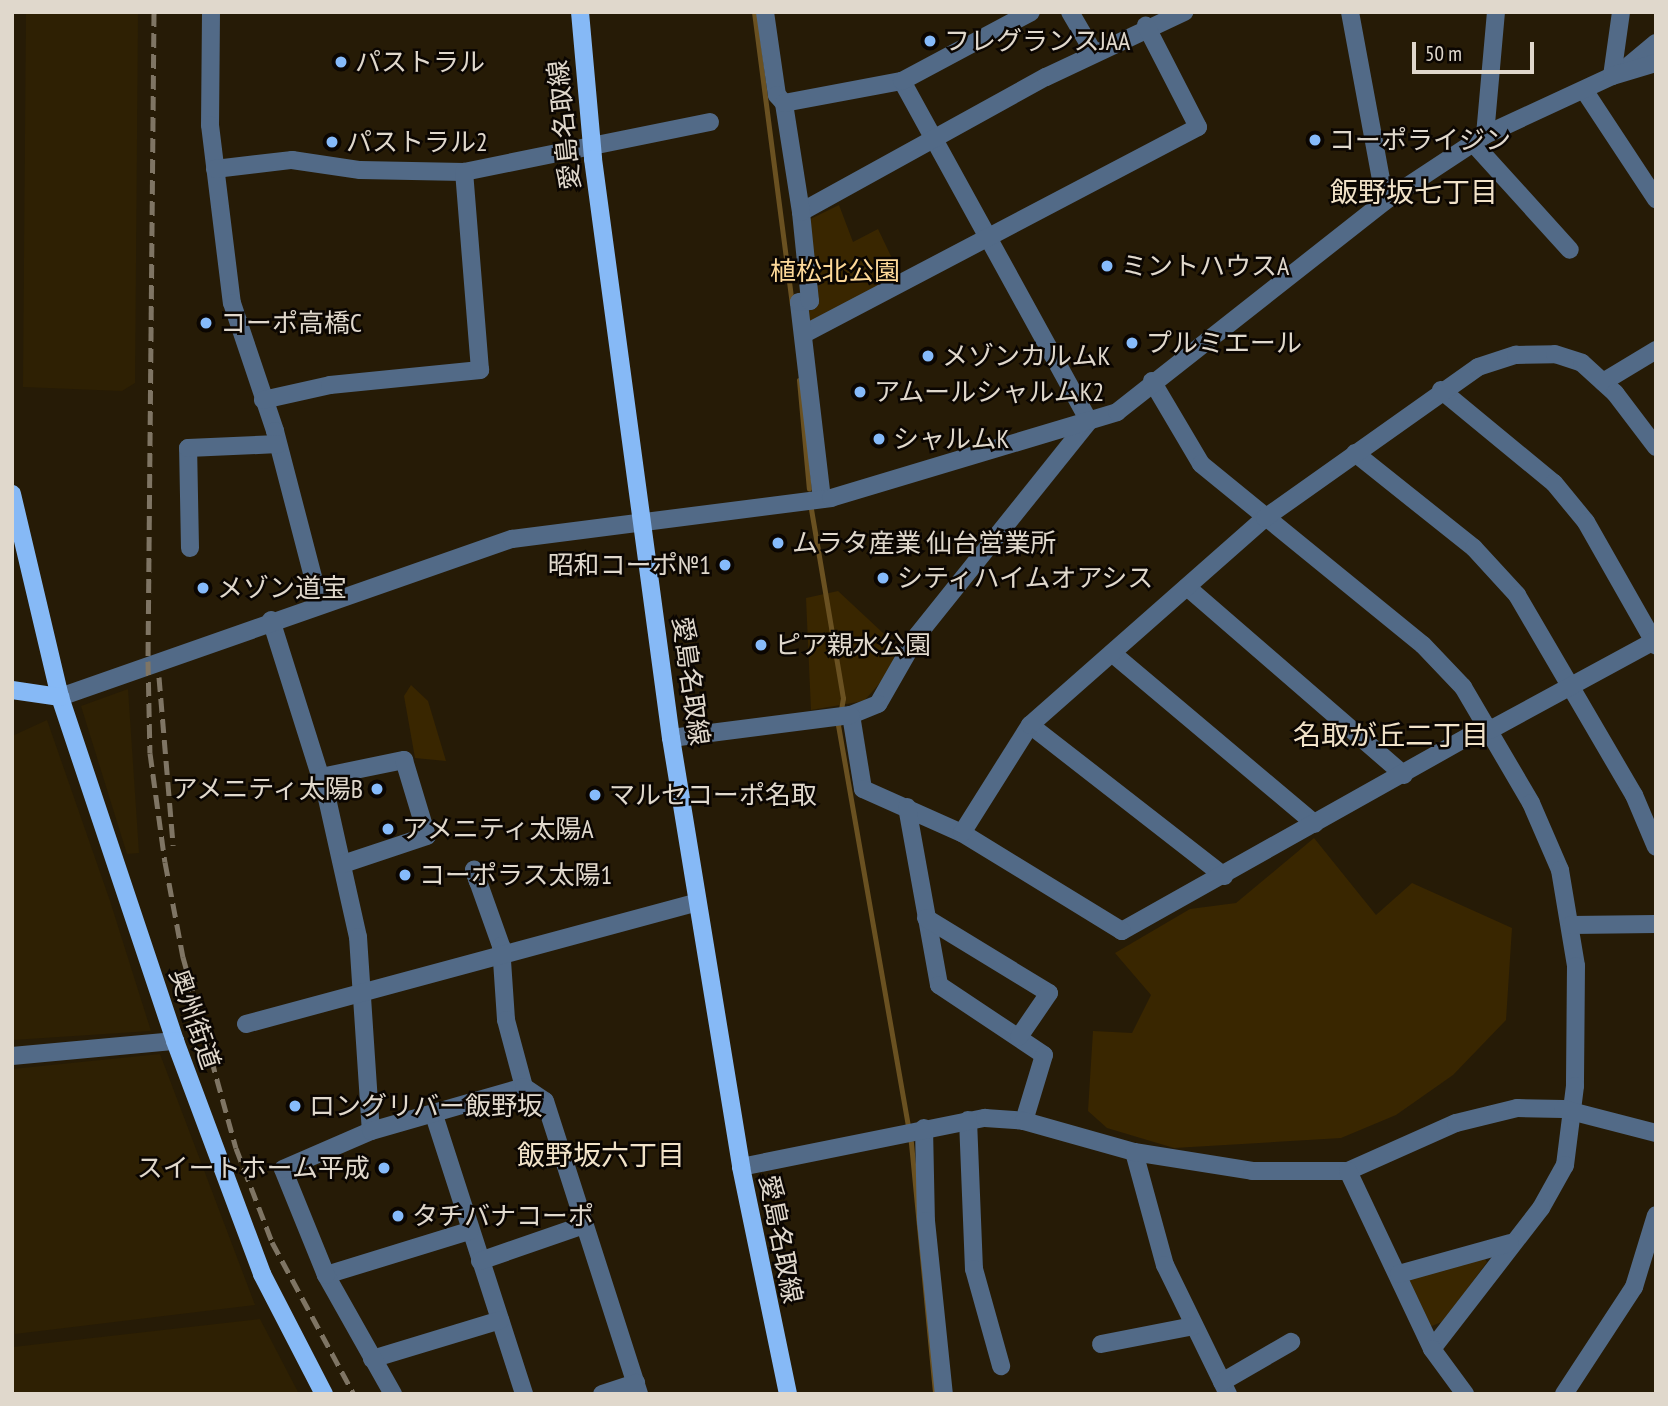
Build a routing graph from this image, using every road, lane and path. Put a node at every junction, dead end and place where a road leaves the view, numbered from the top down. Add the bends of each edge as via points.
1 (211, 12) edge
2 (580, 12) edge
3 (765, 12) edge
4 (1031, 12) edge
5 (1070, 12) edge
6 (1184, 12) edge
7 (1350, 12) edge
8 (1496, 12) edge
9 (1621, 12) edge
10 (1146, 26) junction
11 (1656, 43) edge
12 (1094, 53) junction
13 (1656, 63) edge
14 (1618, 74) junction
15 (902, 81) junction
16 (1584, 90) junction
17 (784, 103) junction
18 (710, 122) dead end
19 (1479, 139) junction
20 (936, 140) junction
21 (592, 145) junction
22 (215, 169) junction
23 (464, 172) junction
24 (1656, 200) edge
25 (1385, 201) junction
26 (801, 212) junction
27 (993, 238) junction
28 (1570, 250) dead end
29 (804, 334) junction
30 (1656, 350) edge
31 (1152, 381) junction
32 (1603, 383) junction
33 (1441, 390) junction
34 (263, 400) junction
35 (1089, 421) junction
36 (278, 444) junction
37 (1656, 447) edge
38 (1355, 453) junction
39 (12, 494) edge
40 (822, 499) junction
41 (1265, 518) junction
42 (643, 519) junction
43 (190, 548) dead end
44 (1186, 587) junction
45 (320, 604) junction
46 (271, 620) junction
47 (1655, 642) edge
48 (1112, 653) junction
49 (1573, 685) junction
50 (14, 693) edge
51 (60, 697) junction
52 (851, 715) junction
53 (1030, 724) junction
54 (1489, 728) junction
55 (671, 738) junction
56 (1404, 775) junction
57 (321, 777) junction
58 (907, 807) junction
59 (1315, 824) junction
60 (962, 833) junction
61 (1656, 847) edge
62 (343, 864) junction
63 (1224, 876) junction
64 (478, 882) dead end
65 (697, 902) junction
66 (926, 918) junction
67 (1656, 923) edge
68 (1571, 925) junction
69 (498, 956) junction
70 (357, 993) junction
71 (246, 1024) dead end
72 (1019, 1037) junction
73 (175, 1041) junction
74 (12, 1056) edge
75 (524, 1087) junction
76 (1572, 1111) junction
77 (434, 1115) junction
78 (968, 1120) junction
79 (1024, 1121) junction
80 (922, 1128) junction
81 (371, 1131) junction
82 (1656, 1133) edge
83 (1134, 1152) junction
84 (741, 1167) junction
85 (1348, 1171) junction
86 (1656, 1215) edge
87 (584, 1225) junction
88 (468, 1231) junction
89 (1510, 1243) junction
90 (480, 1261) junction
91 (1399, 1274) junction
92 (326, 1275) junction
93 (500, 1320) junction
94 (1194, 1326) junction
95 (1291, 1342) dead end
96 (1101, 1344) dead end
97 (1432, 1349) junction
98 (372, 1359) junction
99 (1001, 1366) dead end
100 (637, 1388) edge
101 (1225, 1388) edge
102 (324, 1394) edge
103 (393, 1394) edge
104 (524, 1394) edge
105 (602, 1394) edge
106 (788, 1394) edge
107 (944, 1394) edge
108 (1465, 1394) edge
109 (1564, 1394) edge

1 - 22 street
2 - 21 main road, 愛島名取線
3 - 17 street via 777,95
4 - 15 street
5 - 12 street
6 - 10 street
7 - 25 street
8 - 19 street
9 - 14 street
10 - 12 street
10 - 27 street via 1199,127
11 - 14 street
12 - 20 street
13 - 14 street
14 - 16 street
15 - 17 street
15 - 20 street
16 - 19 street
16 - 24 street
17 - 26 street
18 - 21 street
19 - 25 street
19 - 28 street
20 - 26 street
20 - 27 street
21 - 23 street
21 - 42 main road, 愛島名取線
22 - 23 street via 292,160 360,170
22 - 34 street via 232,303
23 - 34 street via 480,370 330,385
25 - 31 street
26 - 29 street via 810,301 799,302
27 - 29 street
27 - 35 street
29 - 40 street
30 - 32 street
31 - 35 street via 1116,412
31 - 41 street via 1201,464
32 - 33 street via 1581,363 1555,354 1517,355 1478,367
32 - 37 street
33 - 38 street
33 - 47 street via 1554,483 1586,522
34 - 36 street
35 - 40 street
35 - 52 street via 916,636 878,704
36 - 43 street via 188,448
36 - 45 street
38 - 41 street
38 - 49 street via 1474,548 1517,595
39 - 51 main road, 奥州街道
40 - 42 street
41 - 44 street
41 - 54 street via 1437,658
42 - 45 street via 512,539
42 - 55 main road, 愛島名取線
44 - 48 street
44 - 56 street
45 - 46 street
46 - 51 street
46 - 57 street
47 - 49 street
48 - 53 street
48 - 59 street
49 - 54 street
49 - 61 street
50 - 51 main road
51 - 73 main road, 奥州街道
52 - 55 street
52 - 58 street via 863,789
53 - 60 street
53 - 63 street
54 - 56 street
54 - 68 street via 1551,848
55 - 65 main road, 愛島名取線
56 - 59 street
57 - 62 street
57 - 62 street via 404,760 427,836
58 - 60 street
58 - 66 street
59 - 63 street
60 - 63 street via 1122,931
62 - 70 street via 358,937
64 - 69 street via 474,870 501,946
65 - 69 street
65 - 84 main road, 愛島名取線
66 - 72 street via 939,985
66 - 72 street via 1049,993
67 - 68 street
68 - 76 street
69 - 70 street
69 - 75 street
70 - 71 street
70 - 81 street
72 - 79 street via 1044,1055
73 - 74 street
73 - 102 main road, 奥州街道 via 262,1274
75 - 77 street
75 - 87 street via 545,1101
76 - 82 street
76 - 85 street via 1488,1112
76 - 89 street via 1565,1165
77 - 81 street
77 - 88 street
78 - 79 street
78 - 80 street
78 - 99 street via 974,1269
79 - 83 street
80 - 84 street
80 - 107 street via 926,1221
81 - 92 street via 283,1169
83 - 85 street via 1211,1168
83 - 94 street via 1165,1265
84 - 106 main road, 愛島名取線
85 - 91 street
86 - 109 street via 1634,1287
87 - 90 street
87 - 100 street
88 - 90 street
88 - 92 street
89 - 91 street
89 - 97 street
90 - 93 street
91 - 97 street
92 - 98 street
93 - 98 street
93 - 104 street
94 - 96 street
94 - 101 street
95 - 101 street
97 - 108 street
98 - 103 street
100 - 105 street

